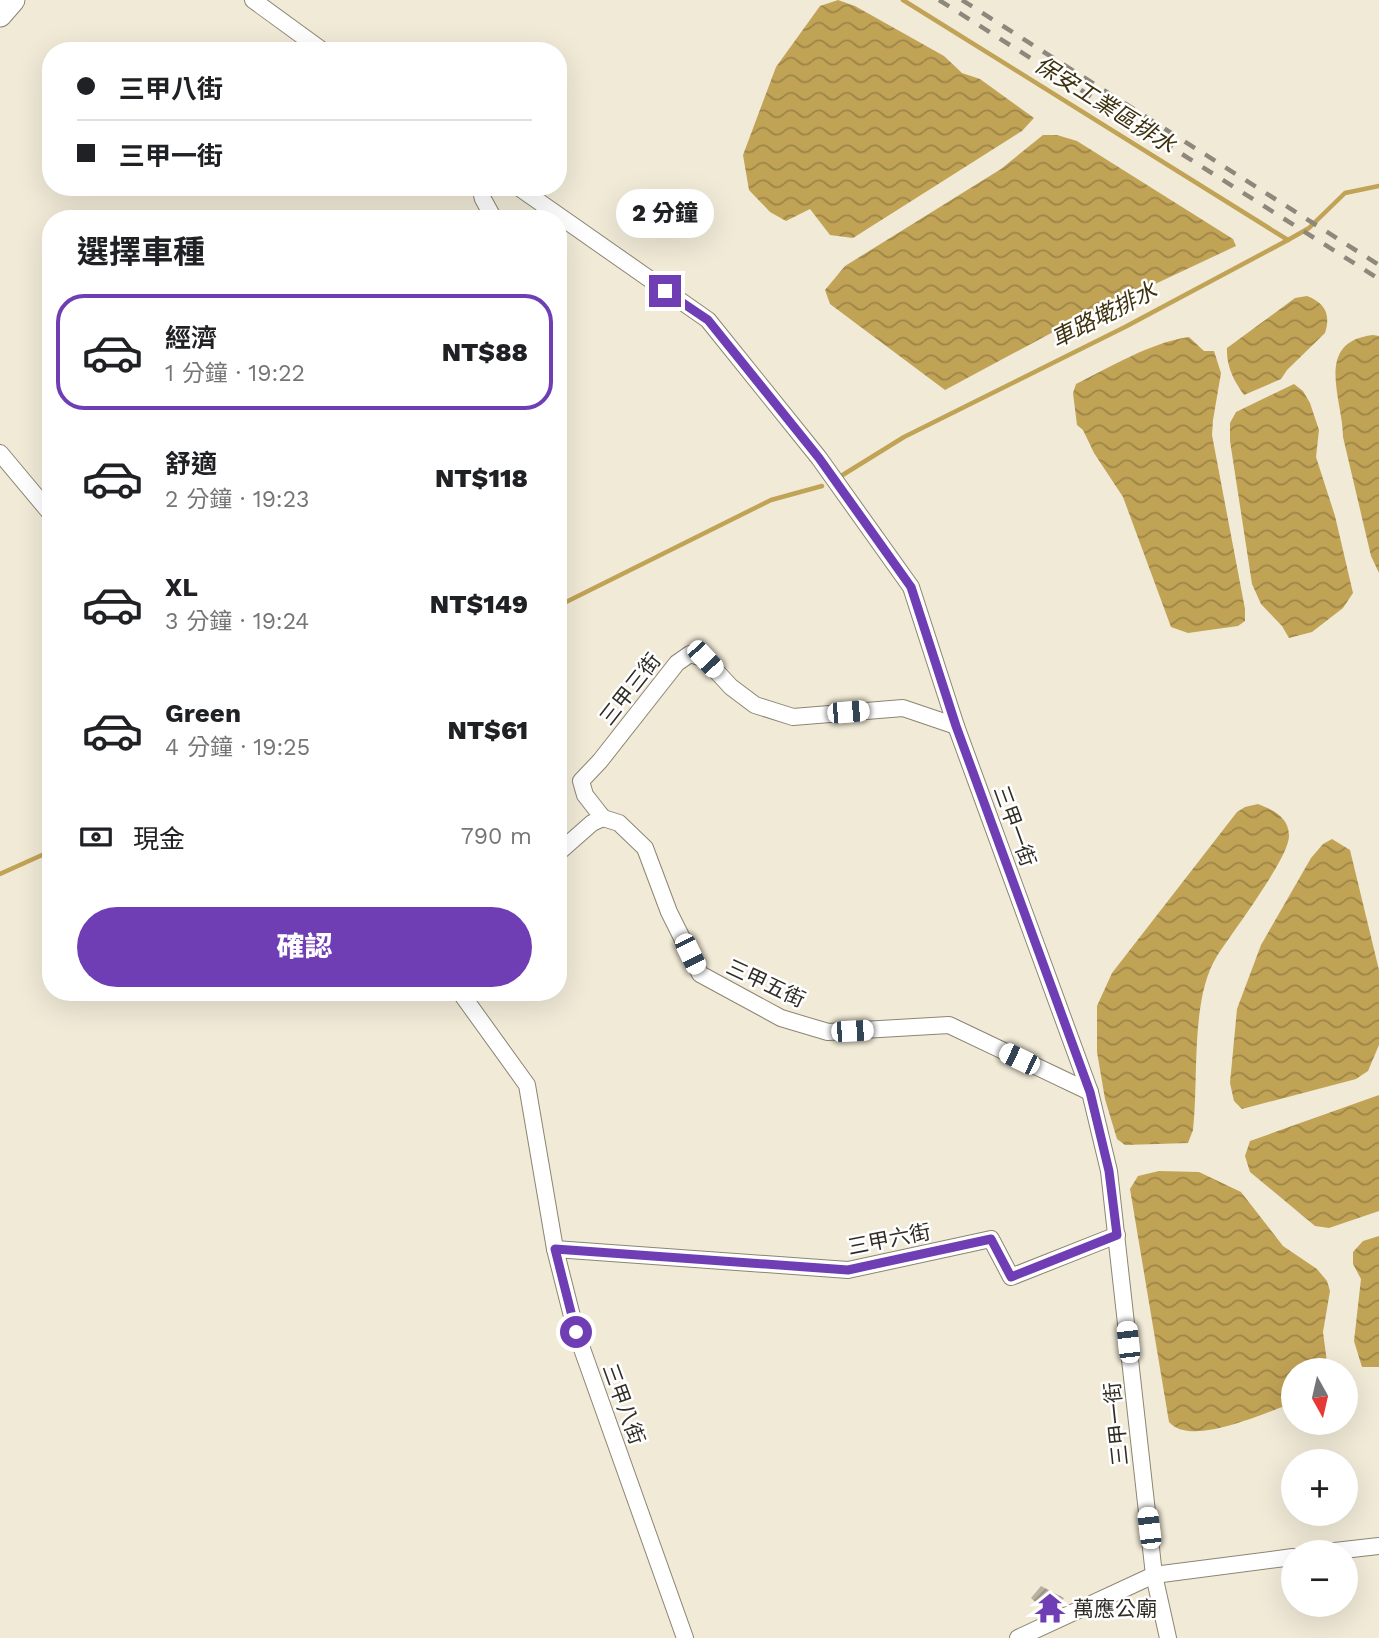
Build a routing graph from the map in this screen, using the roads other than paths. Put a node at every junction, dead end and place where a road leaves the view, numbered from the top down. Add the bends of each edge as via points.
1 (13, 0) edge
2 (253, 0) edge
3 (0, 15) edge
4 (311, 42) edge
5 (531, 196) edge
6 (551, 210) edge
7 (567, 221) edge
8 (0, 453) edge
9 (42, 503) edge
10 (956, 726) junction
11 (603, 818) junction
12 (567, 845) edge
13 (466, 1001) edge
14 (1090, 1092) junction
15 (1117, 1235) junction
16 (555, 1249) junction
17 (1379, 1546) edge
18 (1358, 1548) edge
19 (1281, 1559) edge
20 (1154, 1575) junction
21 (685, 1638) edge
22 (1018, 1638) edge
23 (1168, 1638) edge

1 - 3 main road
2 - 4 street
5 - 6 street, 三甲一街
7 - 10 street, 三甲一街 via 708,320 819,458 911,587
8 - 9 street
10 - 11 street, 三甲三街 via 903,708 793,717 755,705 705,659 690,654 677,663 581,781 585,795
10 - 14 street, 三甲一街
11 - 12 street
11 - 14 street, 三甲五街 via 619,823 645,848 669,912 700,974 781,1018 828,1032 949,1025
13 - 16 street, 三甲八街 via 527,1085
14 - 15 street, 三甲一街 via 1109,1171
15 - 16 street, 三甲六街 via 1011,1277 991,1239 848,1270
15 - 20 street, 三甲一街
16 - 21 street, 三甲八街 via 576,1332
17 - 18 street
19 - 20 street
20 - 22 street
20 - 23 street, 三甲一街

